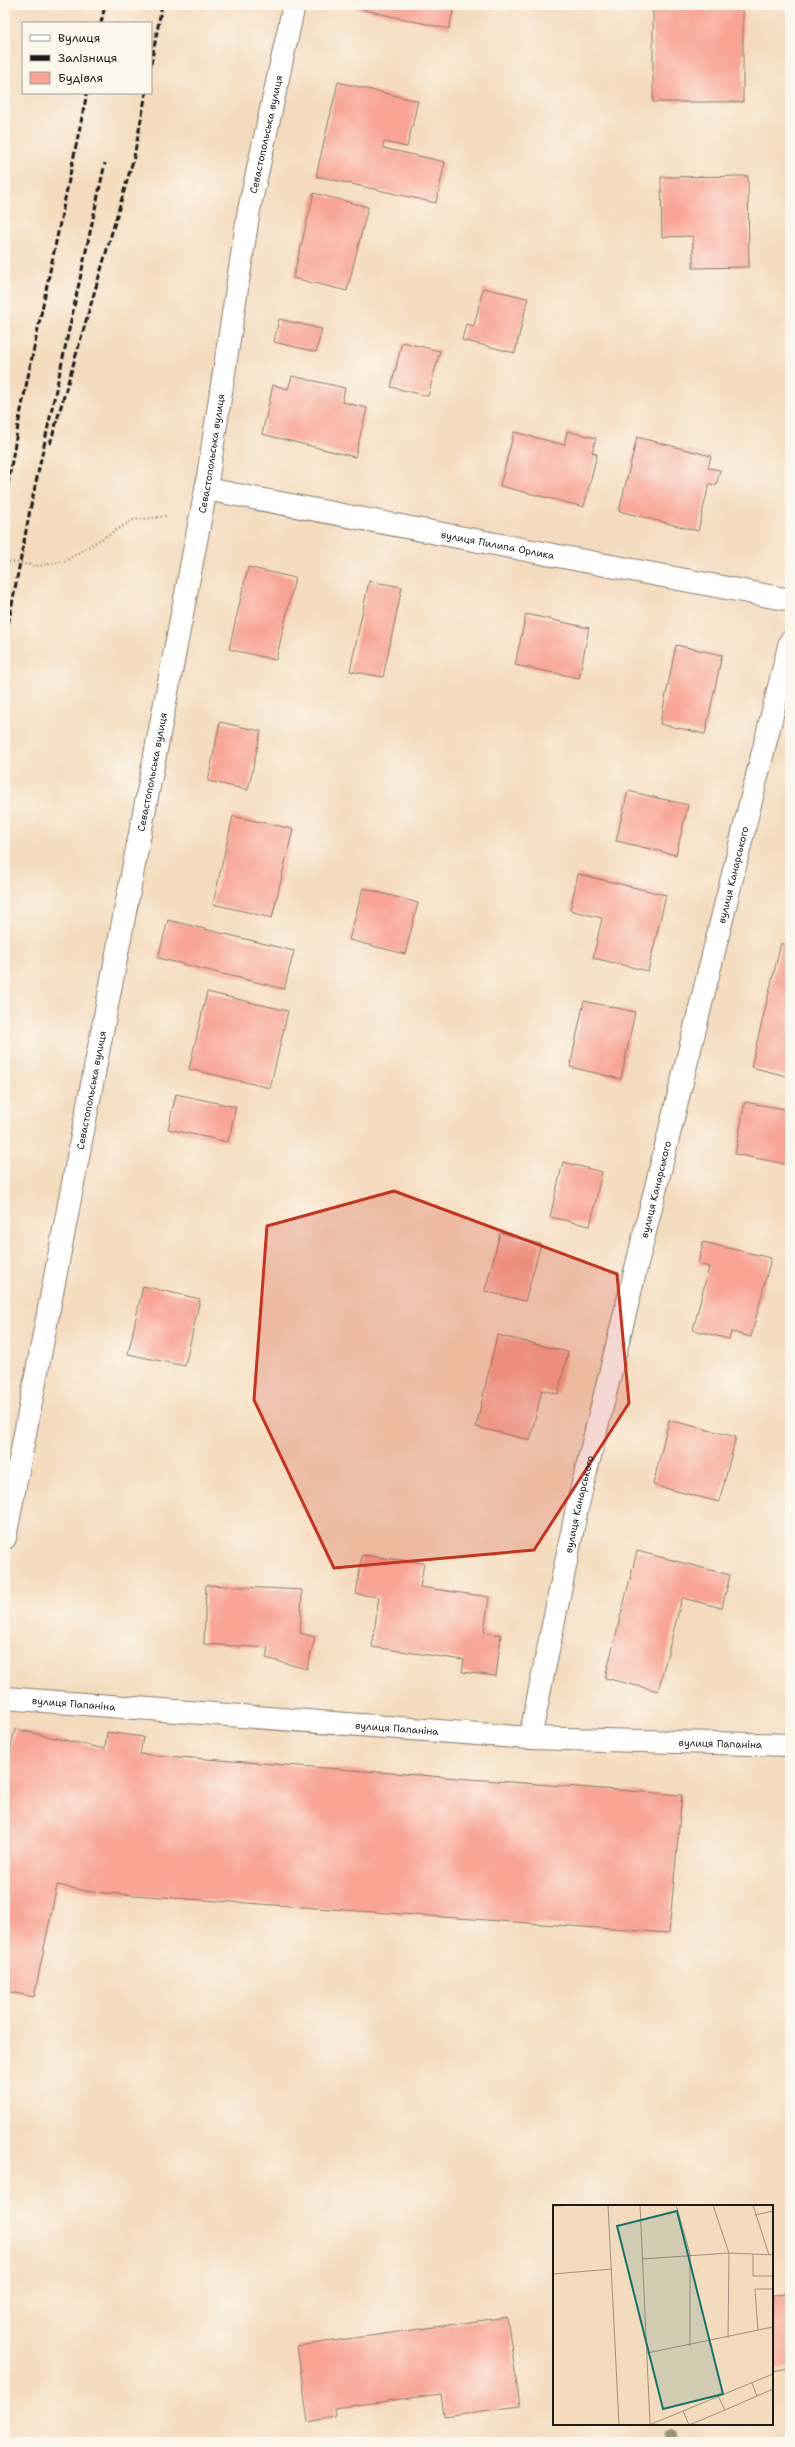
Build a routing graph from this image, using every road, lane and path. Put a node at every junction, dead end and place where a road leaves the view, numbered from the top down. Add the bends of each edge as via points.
1 (294, 5) edge
2 (206, 489) junction
3 (5, 561) edge
4 (790, 600) edge
5 (790, 642) edge
6 (5, 1538) edge
7 (5, 1698) edge
8 (530, 1738) junction
9 (790, 1745) edge

1 - 2 street, Севастопольська вулиця via 249,210
2 - 3 path via 178,515 133,520 65,561 38,566
2 - 4 street, вулиця Пилипа Орлика
2 - 6 street, Севастопольська вулиця
5 - 8 street, вулиця Канарського via 577,1508
7 - 8 street, вулиця Папаніна
8 - 9 street, вулиця Папаніна

